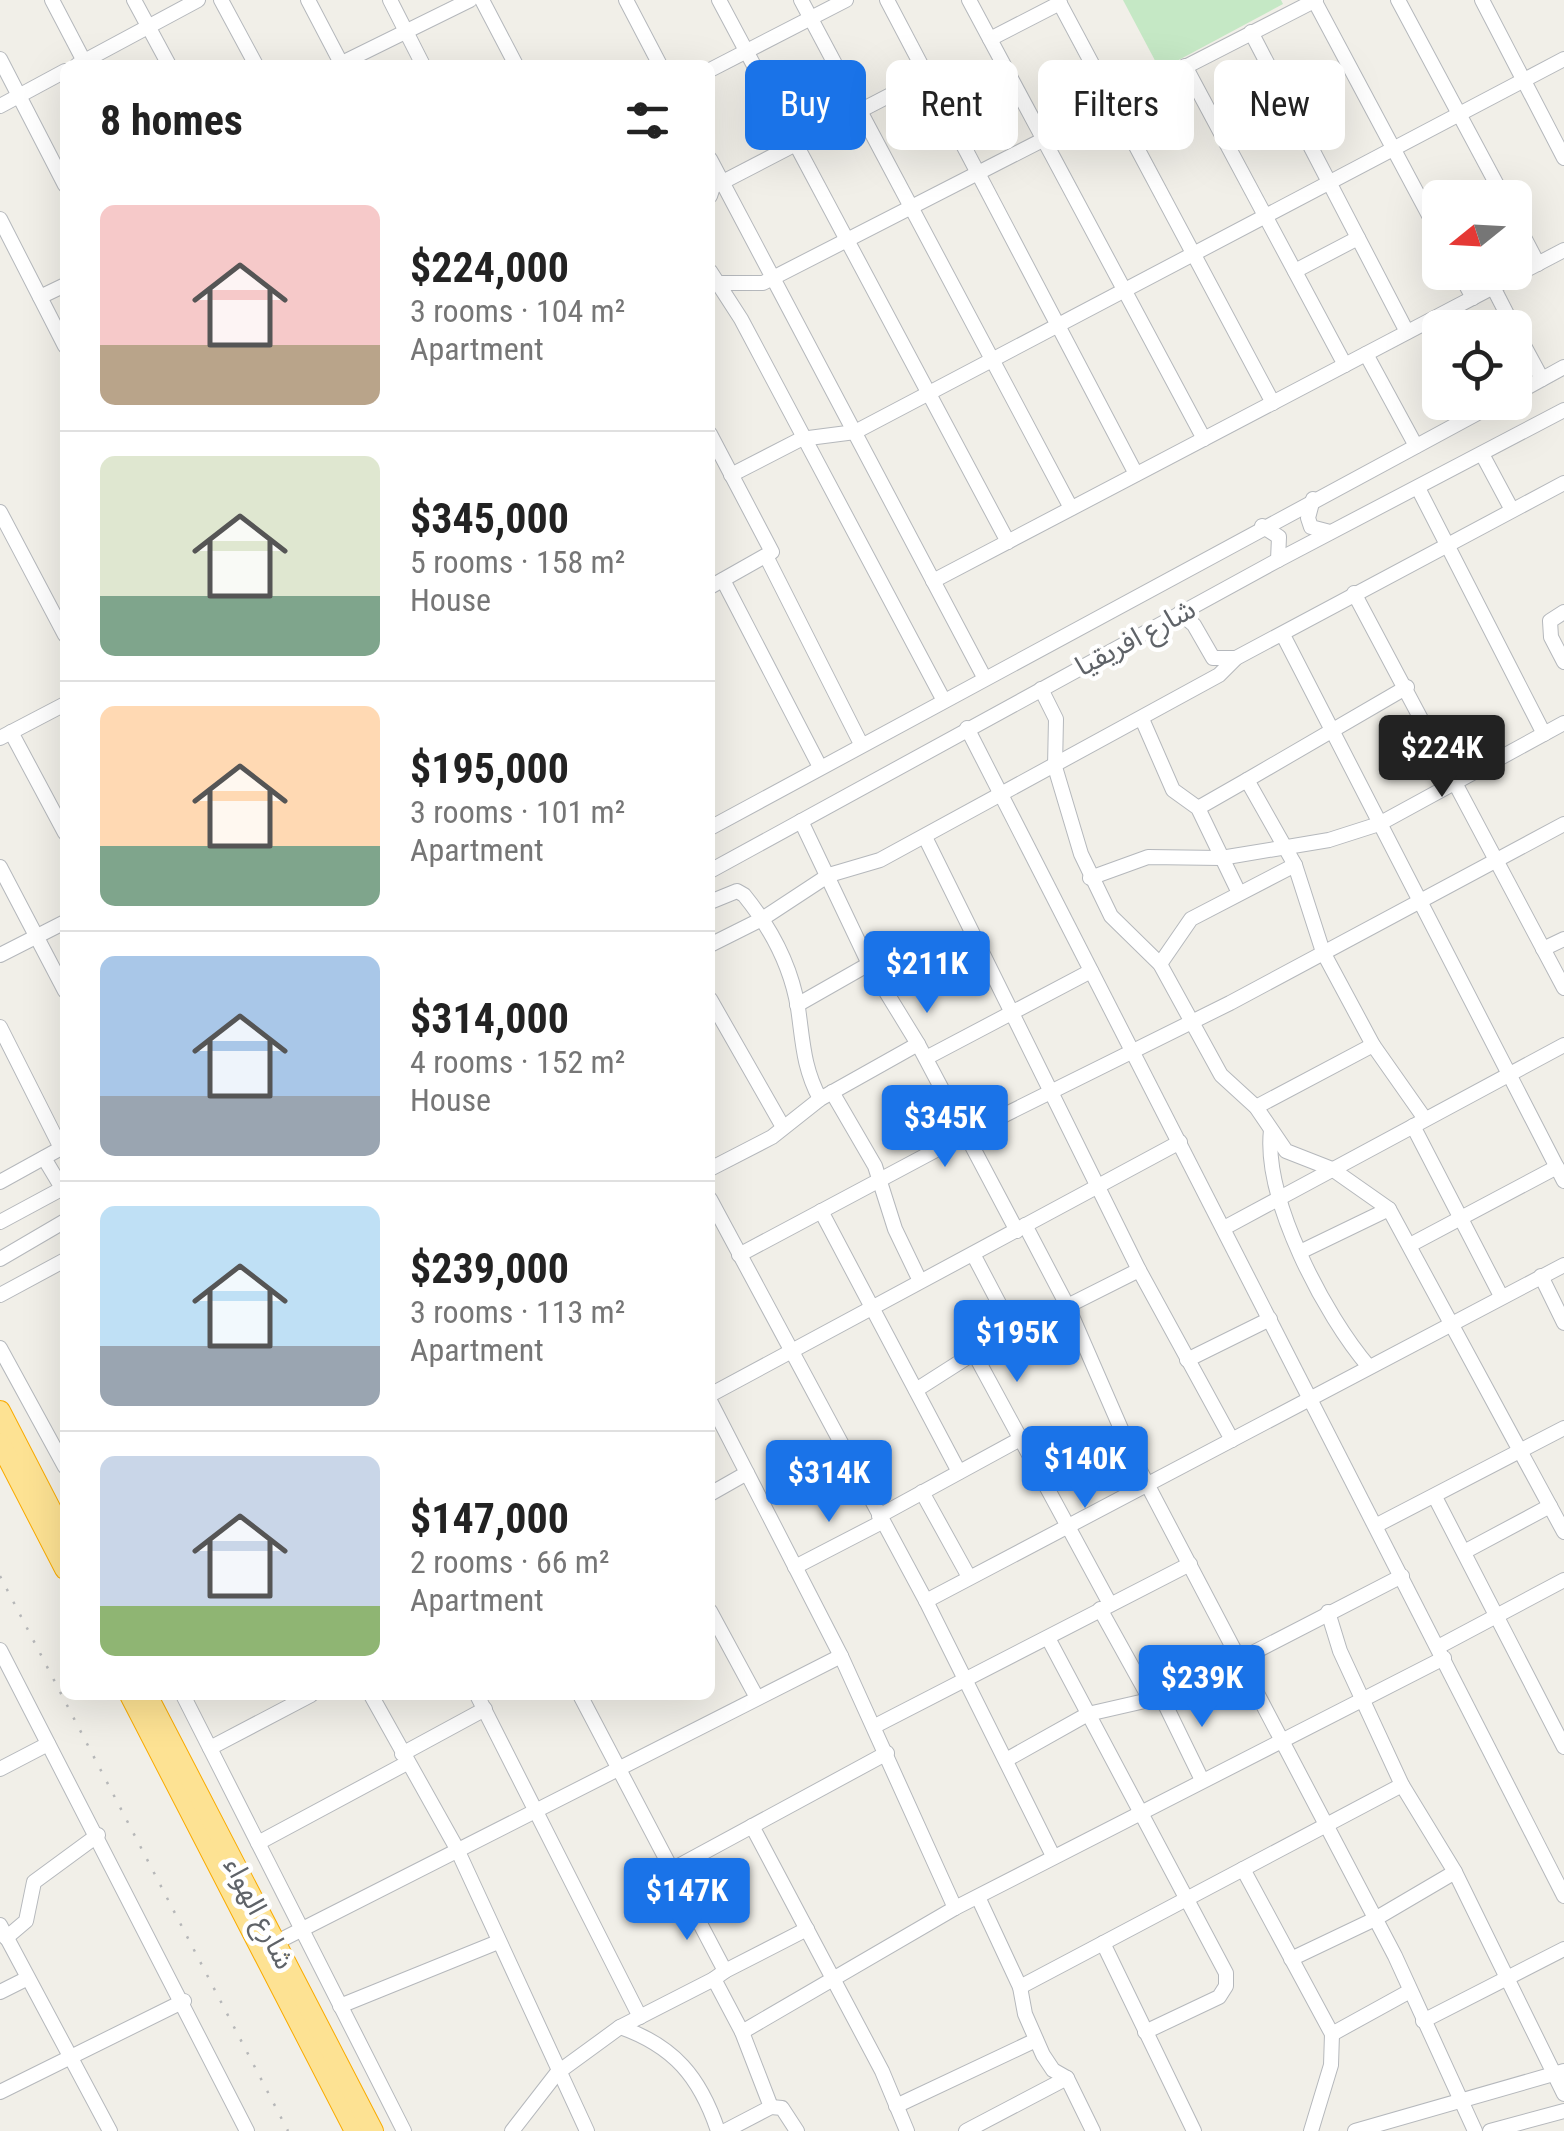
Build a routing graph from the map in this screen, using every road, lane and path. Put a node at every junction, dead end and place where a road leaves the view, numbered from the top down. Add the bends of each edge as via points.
1 (52, 0) edge
2 (134, 0) edge
3 (198, 0) edge
4 (221, 0) edge
5 (308, 0) edge
6 (390, 0) edge
7 (470, 0) edge
8 (482, 0) edge
9 (626, 0) edge
10 (719, 0) edge
11 (800, 0) edge
12 (846, 0) edge
13 (886, 0) edge
14 (969, 0) edge
15 (1315, 0) edge
16 (1398, 0) edge
17 (1482, 0) edge
18 (1059, 1) edge
19 (810, 18) junction
20 (148, 26) junction
21 (406, 31) junction
22 (1251, 32) junction
23 (990, 39) junction
24 (746, 51) junction
25 (0, 59) edge
26 (1564, 59) edge
27 (80, 60) edge
28 (89, 60) edge
29 (165, 60) edge
30 (253, 60) edge
31 (338, 60) edge
32 (348, 60) edge
33 (421, 60) edge
34 (513, 60) edge
35 (657, 60) edge
36 (751, 60) edge
37 (834, 60) edge
38 (918, 60) edge
39 (1089, 60) edge
40 (1194, 61) edge
41 (715, 67) edge
42 (60, 75) edge
43 (1523, 80) junction
44 (1194, 84) edge
45 (19, 96) junction
46 (0, 106) edge
47 (1460, 114) junction
48 (866, 118) edge
49 (1038, 129) edge
50 (1038, 141) edge
51 (1393, 149) junction
52 (787, 150) edge
53 (799, 150) edge
54 (966, 150) edge
55 (1049, 150) edge
56 (1136, 150) edge
57 (1564, 158) edge
58 (715, 169) edge
59 (977, 172) junction
60 (60, 175) edge
61 (1495, 180) edge
62 (1330, 182) junction
63 (723, 184) junction
64 (715, 187) edge
65 (1422, 203) edge
66 (911, 205) junction
67 (1266, 216) junction
68 (0, 219) edge
69 (846, 238) junction
70 (1358, 238) junction
71 (1564, 250) edge
72 (1532, 253) edge
73 (1192, 255) junction
74 (1538, 264) junction
75 (1532, 267) edge
76 (1295, 271) junction
77 (772, 276) junction
78 (715, 277) edge
79 (720, 284) junction
80 (60, 287) edge
81 (1124, 290) junction
82 (1469, 290) edge
83 (1488, 290) edge
84 (40, 297) junction
85 (1473, 298) junction
86 (1058, 325) junction
87 (1407, 332) junction
88 (60, 336) edge
89 (1366, 354) junction
90 (992, 360) junction
91 (1532, 360) edge
92 (1345, 364) junction
93 (1564, 367) edge
94 (1542, 379) junction
95 (1532, 385) edge
96 (929, 393) junction
97 (1272, 403) junction
98 (1564, 410) edge
99 (1464, 420) edge
100 (855, 432) junction
101 (802, 438) junction
102 (1204, 439) junction
103 (715, 446) edge
104 (1416, 446) junction
105 (1482, 454) junction
106 (1136, 474) junction
107 (732, 475) junction
108 (1564, 482) edge
109 (1418, 488) junction
110 (1313, 499) junction
111 (1071, 508) junction
112 (1512, 510) junction
113 (0, 512) edge
114 (1262, 526) junction
115 (1332, 532) junction
116 (1008, 542) junction
117 (1448, 546) junction
118 (767, 558) junction
119 (1278, 560) junction
120 (934, 581) junction
121 (716, 583) edge
122 (1354, 593) junction
123 (1564, 612) edge
124 (1180, 613) junction
125 (60, 626) edge
126 (1283, 635) junction
127 (1236, 658) junction
128 (1564, 662) edge
129 (984, 677) junction
130 (1408, 687) junction
131 (1040, 688) junction
132 (942, 700) junction
133 (60, 707) edge
134 (1142, 719) junction
135 (1564, 723) edge
136 (967, 728) junction
137 (1330, 729) junction
138 (1544, 734) junction
139 (6, 735) edge
140 (861, 744) junction
141 (820, 767) junction
142 (1055, 767) junction
143 (1247, 780) junction
144 (1458, 782) junction
145 (1001, 794) junction
146 (1198, 808) junction
147 (801, 820) junction
148 (1379, 824) junction
149 (1564, 824) edge
150 (60, 825) edge
151 (715, 825) edge
152 (925, 837) junction
153 (1286, 850) junction
154 (1221, 858) junction
155 (1496, 859) junction
156 (1294, 864) junction
157 (0, 867) edge
158 (715, 868) edge
159 (829, 875) junction
160 (1090, 878) junction
161 (1239, 893) junction
162 (715, 900) edge
163 (1420, 902) junction
164 (762, 919) junction
165 (60, 924) edge
166 (36, 936) junction
167 (1564, 938) edge
168 (715, 942) edge
169 (1543, 949) junction
170 (1323, 952) junction
171 (0, 955) edge
172 (869, 964) junction
173 (1160, 964) junction
174 (1092, 971) junction
175 (60, 982) edge
176 (1564, 988) edge
177 (797, 1005) junction
178 (715, 1008) edge
179 (1014, 1011) junction
180 (1190, 1022) junction
181 (0, 1026) edge
182 (1564, 1044) edge
183 (1373, 1045) junction
184 (1133, 1050) junction
185 (922, 1051) junction
186 (1509, 1074) junction
187 (1054, 1090) junction
188 (826, 1095) junction
189 (1256, 1107) junction
190 (1419, 1122) junction
191 (782, 1127) junction
192 (1271, 1130) junction
193 (966, 1134) junction
194 (60, 1141) edge
195 (1180, 1142) junction
196 (60, 1149) edge
197 (44, 1158) junction
198 (715, 1166) edge
199 (1332, 1169) junction
200 (1561, 1174) edge
201 (880, 1180) junction
202 (0, 1182) edge
203 (60, 1182) edge
204 (1100, 1185) junction
205 (60, 1190) edge
206 (1277, 1199) junction
207 (715, 1209) edge
208 (1390, 1209) junction
209 (821, 1212) junction
210 (1461, 1218) junction
211 (0, 1222) edge
212 (60, 1224) edge
213 (1021, 1228) junction
214 (1224, 1228) junction
215 (1410, 1245) junction
216 (1300, 1252) junction
217 (973, 1254) junction
218 (739, 1256) junction
219 (0, 1259) edge
220 (60, 1263) edge
221 (1564, 1264) edge
222 (1139, 1270) junction
223 (1540, 1276) junction
224 (920, 1281) junction
225 (0, 1295) edge
226 (1501, 1296) junction
227 (871, 1307) junction
228 (1068, 1307) junction
229 (1270, 1319) junction
230 (1450, 1322) junction
231 (1564, 1323) edge
232 (1014, 1332) junction
233 (0, 1348) edge
234 (788, 1351) junction
235 (974, 1352) junction
236 (1187, 1360) junction
237 (1368, 1367) junction
238 (916, 1390) junction
239 (715, 1395) edge
240 (1311, 1400) junction
241 (715, 1408) edge
242 (0, 1411) edge
243 (1564, 1428) edge
244 (1022, 1438) junction
245 (1232, 1440) junction
246 (0, 1443) edge
247 (1520, 1452) junction
248 (60, 1458) edge
249 (959, 1472) junction
250 (747, 1473) junction
251 (1148, 1484) junction
252 (715, 1491) edge
253 (922, 1492) junction
254 (1435, 1497) junction
255 (1550, 1506) junction
256 (880, 1519) junction
257 (1067, 1524) junction
258 (1376, 1525) junction
259 (60, 1527) edge
260 (1564, 1532) edge
261 (1464, 1552) junction
262 (60, 1559) edge
263 (1190, 1564) junction
264 (795, 1567) junction
265 (1402, 1576) junction
266 (969, 1577) junction
267 (1564, 1580) edge
268 (926, 1600) junction
269 (1105, 1606) junction
270 (1328, 1612) junction
271 (1496, 1617) junction
272 (715, 1620) edge
273 (1048, 1638) junction
274 (0, 1650) edge
275 (1441, 1652) junction
276 (841, 1656) junction
277 (1241, 1660) junction
278 (964, 1680) junction
279 (756, 1696) junction
280 (133, 1700) edge
281 (150, 1700) edge
282 (186, 1700) edge
283 (301, 1700) edge
284 (374, 1700) edge
285 (480, 1700) edge
286 (583, 1700) edge
287 (1157, 1700) junction
288 (1363, 1701) junction
289 (485, 1709) junction
290 (1088, 1714) junction
291 (875, 1726) junction
292 (1283, 1740) junction
293 (48, 1744) junction
294 (210, 1748) junction
295 (1564, 1748) edge
296 (888, 1753) junction
297 (404, 1758) junction
298 (1006, 1760) junction
299 (618, 1766) junction
300 (0, 1768) edge
301 (1202, 1780) junction
302 (1402, 1784) junction
303 (533, 1812) junction
304 (1138, 1812) junction
305 (1325, 1823) junction
306 (752, 1826) junction
307 (98, 1834) junction
308 (258, 1843) junction
309 (456, 1847) junction
310 (1054, 1856) junction
311 (673, 1869) junction
312 (1243, 1869) junction
313 (1455, 1872) junction
314 (1564, 1896) edge
315 (978, 1897) junction
316 (1185, 1900) junction
317 (954, 1908) junction
318 (1375, 1919) junction
319 (304, 1928) junction
320 (807, 1929) junction
321 (3, 1932) edge
322 (275, 1942) junction
323 (498, 1942) junction
324 (1103, 1943) junction
325 (1564, 1948) edge
326 (1291, 1959) junction
327 (720, 1975) junction
328 (1506, 1977) junction
329 (834, 1978) junction
330 (26, 1979) junction
331 (1020, 1987) junction
332 (1410, 1991) junction
333 (0, 1992) edge
334 (184, 2001) junction
335 (340, 2006) junction
336 (640, 2017) junction
337 (1423, 2021) junction
338 (620, 2027) junction
339 (742, 2032) junction
340 (1145, 2032) junction
341 (1332, 2034) junction
342 (1036, 2040) junction
343 (70, 2056) junction
344 (1559, 2072) edge
345 (558, 2073) junction
346 (1067, 2078) junction
347 (0, 2092) edge
348 (1564, 2094) edge
349 (1460, 2100) junction
350 (896, 2106) junction
351 (771, 2107) junction
352 (1564, 2111) edge
353 (1382, 2127) edge
354 (244, 2130) edge
355 (516, 2130) edge
356 (110, 2131) edge
357 (355, 2131) edge
358 (373, 2131) edge
359 (404, 2131) edge
360 (587, 2131) edge
361 (722, 2131) edge
362 (797, 2131) edge
363 (907, 2131) edge
364 (966, 2131) edge
365 (1093, 2131) edge
366 (1194, 2131) edge
367 (1311, 2131) edge
368 (1355, 2131) edge
369 (1474, 2131) edge
370 (1490, 2131) edge

1 - 27 street
2 - 20 street
3 - 20 street
4 - 30 street
5 - 31 street
6 - 21 street
7 - 21 street
8 - 34 street
9 - 35 street
10 - 24 street
11 - 19 street
12 - 19 street
13 - 38 street
14 - 23 street
15 - 22 street
15 - 51 street
16 - 47 street
17 - 43 street
18 - 23 street
18 - 39 street
19 - 24 street
19 - 37 street
20 - 28 street
20 - 29 street
21 - 32 street
21 - 33 street
22 - 40 street
22 - 62 street
23 - 49 street
24 - 36 street
24 - 41 street
25 - 45 street
26 - 43 street
42 - 45 street
43 - 47 street
43 - 57 street
44 - 67 street
45 - 46 street
45 - 60 street
47 - 51 street
47 - 61 street
48 - 66 street
50 - 59 street
51 - 62 street
51 - 65 street
52 - 63 street
53 - 69 street
54 - 59 street
55 - 81 street
56 - 73 street
58 - 63 street
59 - 66 street
59 - 86 street
62 - 67 street
62 - 70 street
63 - 64 street
63 - 77 street
66 - 69 street
66 - 90 street
67 - 73 street
67 - 76 street
68 - 84 street
69 - 77 street
69 - 96 street
70 - 76 street
70 - 87 street
71 - 74 street
72 - 74 street
73 - 81 street
73 - 97 street
74 - 75 street
76 - 92 street
77 - 79 street via 763,283
77 - 100 street
78 - 79 street
79 - 101 street
80 - 84 street
81 - 86 street
81 - 102 street
82 - 85 street
83 - 85 street
84 - 88 street
85 - 87 street
86 - 90 street
86 - 106 street
87 - 89 street
89 - 92 street
89 - 104 street
90 - 96 street
90 - 111 street
91 - 94 street
92 - 97 street
93 - 94 street
94 - 95 street
96 - 100 street
96 - 116 street
97 - 102 street
98 - 105 street, شارع افريقيا
99 - 104 street, شارع افريقيا
100 - 101 street
100 - 120 street
101 - 107 street
101 - 132 street
102 - 106 street
103 - 107 street
104 - 110 street, شارع افريقيا
105 - 109 street, شارع افريقيا
105 - 112 street
106 - 111 street
107 - 118 street via 772,552
108 - 112 street
109 - 115 street, شارع افريقيا
109 - 117 street
110 - 114 street, شارع افريقيا
110 - 115 street via 1311,527
111 - 116 street
112 - 117 street
113 - 125 street
114 - 119 street via 1279,536
114 - 129 street, شارع افريقيا
115 - 119 street, شارع افريقيا
116 - 120 street
117 - 122 street
117 - 138 street
118 - 121 street
118 - 140 street
119 - 124 street, شارع افريقيا
120 - 129 street
121 - 141 street
122 - 126 street
122 - 130 street
123 - 128 street via 1548,629
124 - 127 street via 1213,658
124 - 131 street, شارع افريقيا
126 - 127 street
126 - 137 street
127 - 134 street via 1219,675
129 - 132 street, شارع افريقيا
130 - 137 street
130 - 144 street
131 - 136 street, شارع افريقيا
131 - 142 street via 1057,726
132 - 140 street, شارع افريقيا
133 - 139 street
134 - 142 street
134 - 146 street via 1173,790
135 - 138 street
136 - 145 street
136 - 147 street, شارع افريقيا
137 - 143 street
137 - 148 street
138 - 144 street
139 - 150 street
140 - 141 street, شارع افريقيا
141 - 151 street, شارع افريقيا
142 - 145 street
142 - 160 street
143 - 146 street
143 - 153 street
144 - 148 street
144 - 155 street
145 - 152 street
145 - 174 street
146 - 154 street
147 - 158 street, شارع افريقيا
147 - 159 street
148 - 153 street
148 - 163 street
149 - 155 street
152 - 159 street
152 - 179 street
153 - 154 street
153 - 156 street
154 - 160 street via 1162,855
154 - 161 street
155 - 163 street
155 - 169 street
156 - 161 street
156 - 170 street
157 - 166 street
159 - 164 street
159 - 172 street
160 - 173 street via 1110,916
161 - 173 street via 1191,919
162 - 164 street via 737,891
163 - 170 street
163 - 186 street
164 - 168 street
164 - 177 street
165 - 166 street
166 - 171 street
166 - 175 street
167 - 169 street
169 - 176 street
170 - 180 street
170 - 183 street
172 - 177 street
172 - 185 street
173 - 180 street
174 - 179 street
174 - 184 street
177 - 188 street via 804,1065
178 - 191 street
179 - 185 street
179 - 187 street
180 - 184 street
180 - 189 street via 1221,1075
181 - 194 street
182 - 186 street
183 - 189 street
183 - 190 street
184 - 187 street
184 - 195 street
185 - 188 street
185 - 193 street
186 - 190 street
186 - 200 street
187 - 193 street
187 - 204 street
188 - 191 street
188 - 201 street
189 - 192 street
190 - 199 street
190 - 210 street
191 - 198 street
192 - 199 street via 1286,1151
192 - 206 street
193 - 201 street
193 - 213 street
195 - 204 street
195 - 214 street
196 - 197 street
197 - 202 street
197 - 203 street
199 - 206 street
199 - 208 street
200 - 210 street
201 - 209 street
201 - 224 street
204 - 213 street
204 - 222 street
205 - 211 street
206 - 214 street
206 - 216 street
207 - 218 street
208 - 215 street
208 - 216 street
209 - 218 street
209 - 227 street
210 - 215 street
210 - 226 street
212 - 219 street
213 - 217 street
213 - 228 street
214 - 229 street
215 - 230 street
216 - 237 street via 1345,1341
217 - 224 street
217 - 232 street
218 - 234 street
220 - 225 street
221 - 223 street
222 - 228 street
222 - 236 street
223 - 226 street
223 - 231 street
224 - 227 street
226 - 230 street
227 - 234 street
227 - 238 street
228 - 232 street
228 - 251 street
229 - 236 street
229 - 240 street
230 - 237 street
230 - 247 street
232 - 235 street
233 - 248 street
234 - 239 street
234 - 256 street
235 - 238 street
235 - 244 street
236 - 245 street
237 - 240 street
238 - 249 street
240 - 245 street
240 - 258 street
241 - 250 street
242 - 259 highway
243 - 247 street
244 - 249 street
244 - 257 street
245 - 251 street
246 - 262 highway
247 - 254 street
247 - 255 street
249 - 253 street
250 - 252 street
250 - 264 street
251 - 257 street
251 - 263 street
253 - 256 street
253 - 266 street
254 - 258 street
254 - 261 street
255 - 260 street
255 - 261 street
256 - 264 street
256 - 268 street
257 - 266 street
257 - 269 street
258 - 265 street
261 - 271 street
263 - 269 street
263 - 277 street
264 - 276 street
265 - 270 street
265 - 275 street
266 - 268 street
267 - 271 street
268 - 278 street
269 - 273 street
269 - 287 street
270 - 277 street
270 - 288 street
271 - 275 street
271 - 295 street
272 - 279 street
273 - 278 street
273 - 290 street
274 - 293 street
275 - 288 street
275 - 314 street
276 - 279 street
276 - 291 street
277 - 287 street
277 - 292 street
278 - 291 street
278 - 298 street
279 - 299 street
280 - 357 highway, شارع الهواء
281 - 322 highway, شارع الهواء
282 - 294 street
283 - 294 street
284 - 297 street
285 - 289 street
286 - 299 street
287 - 290 street
287 - 301 street
288 - 292 street
288 - 302 street
289 - 297 street
289 - 303 street
290 - 298 street
290 - 304 street
291 - 296 street
292 - 301 street
292 - 305 street
293 - 300 street
293 - 307 street
294 - 308 street
296 - 306 street
296 - 317 street
297 - 308 street
297 - 309 street
298 - 310 street
299 - 303 street
299 - 311 street
301 - 304 street
302 - 305 street
302 - 313 street
303 - 309 street
303 - 336 street
304 - 310 street
304 - 316 street
305 - 312 street
305 - 318 street
306 - 311 street
306 - 320 street
307 - 321 street via 34,1882 26,1921
307 - 334 street
308 - 319 street
309 - 319 street
309 - 323 street
310 - 315 street
311 - 327 street
312 - 316 street
312 - 326 street
313 - 318 street
313 - 328 street
315 - 317 street
315 - 331 street
316 - 324 street
316 - 340 street via 1226,1973 1226,1986 1214,2000
317 - 329 street
318 - 326 street
318 - 332 street
319 - 322 street
319 - 335 street
320 - 327 street
320 - 329 street
321 - 330 street
322 - 358 highway, شارع الهواء
323 - 335 street
323 - 345 street
324 - 331 street
324 - 340 street
325 - 328 street
326 - 341 street
327 - 336 street
327 - 339 street
328 - 337 street
328 - 344 street
329 - 339 street
329 - 350 street
330 - 333 street
330 - 343 street
331 - 342 street
332 - 337 street
332 - 341 street
334 - 343 street
334 - 354 street
335 - 359 street
336 - 338 street
337 - 349 street
338 - 345 street
338 - 361 street via 658,2042 682,2062
339 - 351 street
340 - 366 street
341 - 367 street via 1331,2065
342 - 346 street via 1053,2070
342 - 350 street
343 - 347 street
343 - 356 street
344 - 348 street
344 - 349 street
345 - 355 street
345 - 360 street
346 - 364 street
346 - 365 street
349 - 353 street
349 - 369 street
350 - 363 street
351 - 361 street
351 - 362 street via 782,2108
352 - 370 street
353 - 368 street

